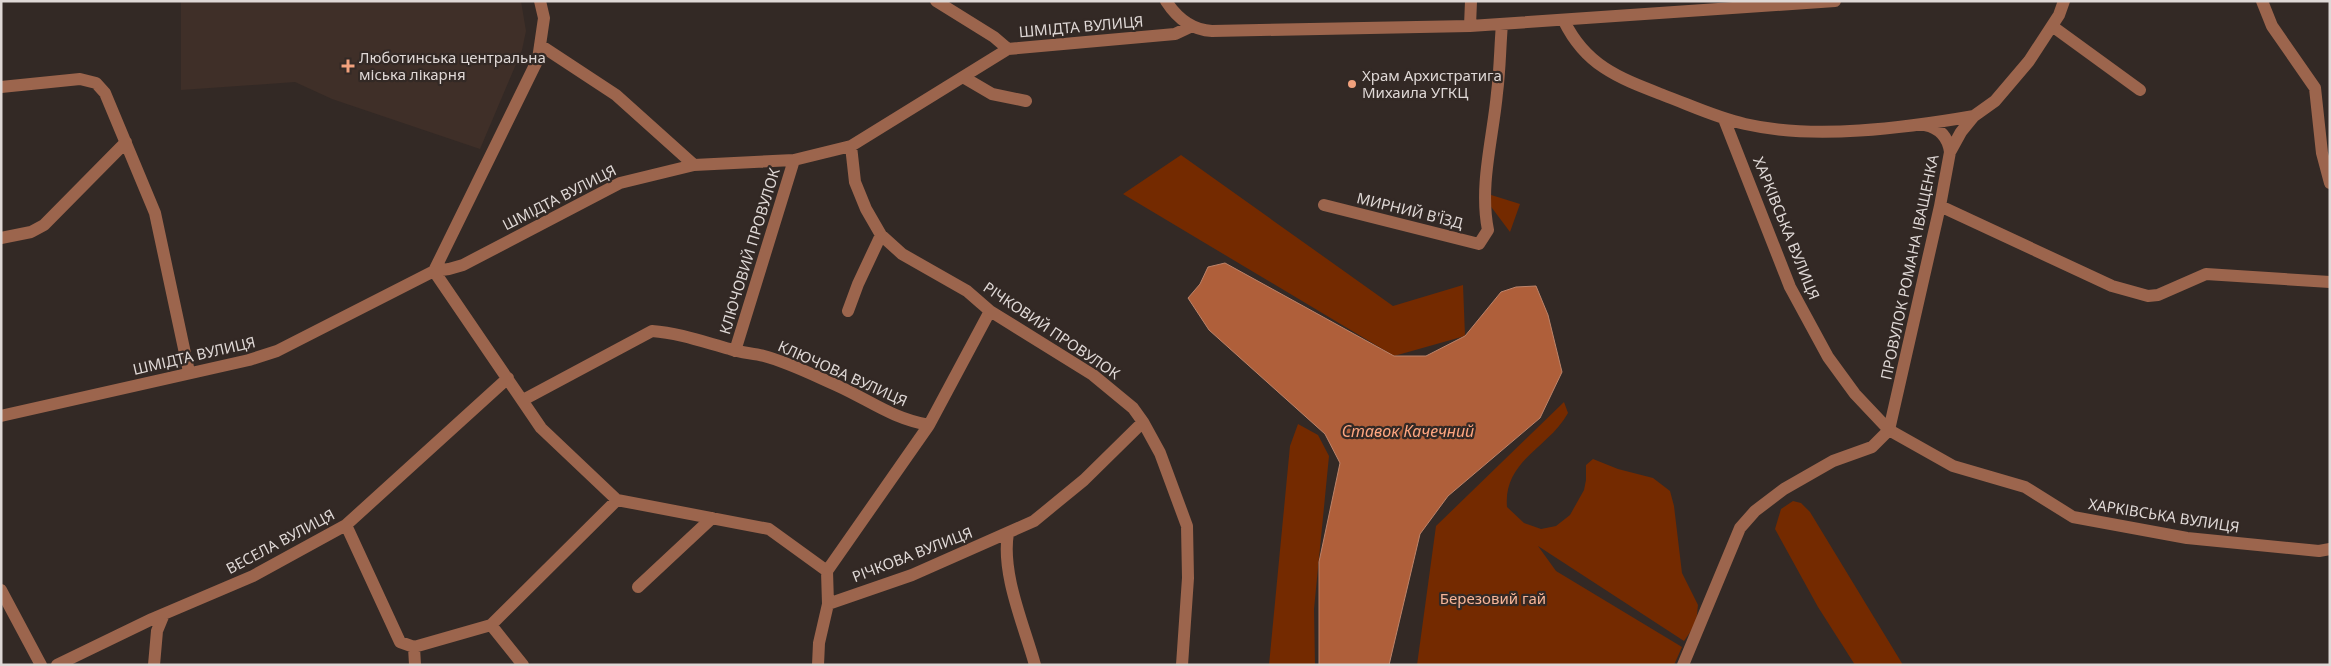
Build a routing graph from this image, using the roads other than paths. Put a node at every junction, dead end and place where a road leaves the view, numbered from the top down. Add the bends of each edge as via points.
1 (540, 1) edge
2 (936, 1) edge
3 (1166, 1) edge
4 (1470, 1) edge
5 (1835, 1) edge
6 (2064, 1) edge
7 (2262, 1) edge
8 (1801, 2) edge
9 (1564, 21) junction
10 (1502, 24) junction
11 (1192, 26) junction
12 (1470, 26) junction
13 (2052, 26) junction
14 (540, 45) junction
15 (1008, 49) junction
16 (963, 77) junction
17 (1, 87) edge
18 (2140, 90) dead end
19 (1026, 101) dead end
20 (1974, 116) junction
21 (1724, 119) junction
22 (1923, 125) junction
23 (126, 142) junction
24 (851, 146) junction
25 (1950, 152) junction
26 (794, 160) junction
27 (694, 165) junction
28 (2330, 184) edge
29 (1324, 205) dead end
30 (1940, 206) junction
31 (881, 235) junction
32 (1, 238) edge
33 (434, 271) junction
34 (2330, 282) edge
35 (848, 311) dead end
36 (990, 311) junction
37 (735, 351) junction
38 (189, 372) junction
39 (508, 378) junction
40 (523, 400) junction
41 (1, 416) edge
42 (1142, 422) junction
43 (928, 424) junction
44 (1889, 430) junction
45 (617, 500) junction
46 (712, 518) junction
47 (346, 526) junction
48 (1008, 533) junction
49 (2330, 549) edge
50 (827, 571) junction
51 (638, 587) dead end
52 (1, 590) edge
53 (828, 604) junction
54 (164, 614) junction
55 (490, 625) junction
56 (414, 646) junction
57 (41, 665) edge
58 (57, 665) edge
59 (154, 665) edge
60 (415, 665) edge
61 (523, 665) edge
62 (818, 665) edge
63 (1035, 665) edge
64 (1182, 665) edge
65 (1683, 665) edge

1 - 14 street via 544,18
2 - 15 street
3 - 11 street via 1178,17
4 - 12 street
5 - 8 street
6 - 13 street, ПРОВУЛОК РОМАНА ІВАЩЕНКА
7 - 28 street via 2272,26 2315,88 2322,153
8 - 9 street
9 - 10 street
9 - 21 street via 1573,40 1590,58 1626,81
10 - 12 street
10 - 29 street, МИРНИЙ В'ЇЗД via 1498,92 1485,188 1484,211 1488,230 1479,244
11 - 12 street via 1212,31
11 - 15 street, ШМІДТА ВУЛИЦЯ via 1176,34
13 - 18 street
13 - 20 street, ПРОВУЛОК РОМАНА ІВАЩЕНКА via 2011,84
14 - 27 street via 616,95
14 - 33 street via 538,59
15 - 16 street, ШМІДТА ВУЛИЦЯ
16 - 19 street via 992,94
16 - 24 street, ШМІДТА ВУЛИЦЯ
17 - 23 street via 80,79 96,82 105,93
20 - 22 street
20 - 25 street, ПРОВУЛОК РОМАНА ІВАЩЕНКА
21 - 22 street via 1786,132
21 - 44 street, ХАРКІВСЬКА ВУЛИЦЯ via 1790,287 1828,357 1855,394
22 - 25 street via 1939,130 1945,136
23 - 32 street via 44,225 31,232
23 - 38 street via 155,213
24 - 26 street, ШМІДТА ВУЛИЦЯ
24 - 31 street, РІЧКОВИЙ ПРОВУЛОК via 855,182
25 - 30 street, ПРОВУЛОК РОМАНА ІВАЩЕНКА
26 - 27 street, ШМІДТА ВУЛИЦЯ
26 - 37 street, КЛЮЧОВИЙ ПРОВУЛОК
27 - 33 street, ШМІДТА ВУЛИЦЯ via 620,183 463,265
30 - 34 street via 2112,286 2148,296 2158,295 2206,274
30 - 44 street, ПРОВУЛОК РОМАНА ІВАЩЕНКА
31 - 35 street
31 - 36 street, РІЧКОВИЙ ПРОВУЛОК via 902,254 967,292
33 - 38 street, ШМІДТА ВУЛИЦЯ via 277,351
33 - 39 street
36 - 42 street, РІЧКОВИЙ ПРОВУЛОК via 1093,375 1133,408
36 - 43 street
37 - 40 street, КЛЮЧОВА ВУЛИЦЯ via 672,332 652,331
37 - 43 street, КЛЮЧОВА ВУЛИЦЯ via 784,362 888,413
38 - 41 street, ШМІДТА ВУЛИЦЯ
39 - 40 street
39 - 47 street, ВЕСЕЛА ВУЛИЦЯ
40 - 45 street via 541,428
42 - 48 street, РІЧКОВА ВУЛИЦЯ via 1048,512
42 - 64 street, РІЧКОВИЙ ПРОВУЛОК via 1160,453 1187,526 1188,578
43 - 50 street
44 - 49 street, ХАРКІВСЬКА ВУЛИЦЯ via 1953,466 2026,487 2073,517 2187,538 2319,551
44 - 65 street via 1872,447 1833,461 1784,488 1740,528
45 - 46 street
45 - 55 street
46 - 50 street via 768,529
46 - 51 street
47 - 54 street, ВЕСЕЛА ВУЛИЦЯ via 253,576
47 - 56 street via 400,642
48 - 53 street, РІЧКОВА ВУЛИЦЯ via 912,575
48 - 63 street via 1005,550 1008,572
50 - 53 street
52 - 57 street
53 - 62 street via 819,643
54 - 58 street, ВЕСЕЛА ВУЛИЦЯ
54 - 59 street via 157,631
55 - 56 street
55 - 61 street
56 - 60 street

